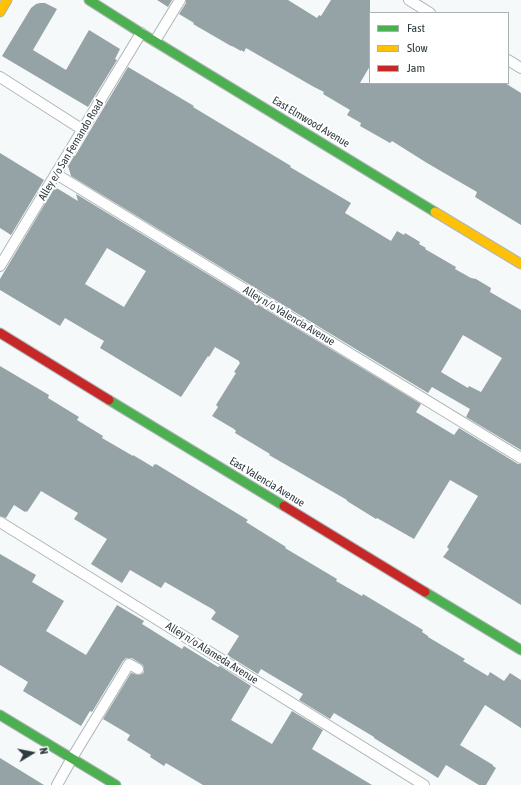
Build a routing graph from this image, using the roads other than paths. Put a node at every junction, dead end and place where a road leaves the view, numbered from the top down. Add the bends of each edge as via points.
1 (7, 0) edge
2 (89, 0) edge
3 (180, 0) edge
4 (409, 0) edge
5 (0, 12) edge
6 (428, 12) edge
7 (141, 33) junction
8 (155, 41) junction
9 (509, 61) edge
10 (521, 68) edge
11 (0, 77) edge
12 (83, 130) junction
13 (56, 174) junction
14 (521, 264) edge
15 (0, 266) edge
16 (0, 334) edge
17 (521, 458) edge
18 (0, 522) edge
19 (521, 650) edge
20 (138, 669) dead end
21 (0, 715) edge
22 (72, 758) junction
23 (57, 785) edge
24 (116, 785) edge
25 (424, 785) edge

1 - 5 street
2 - 7 street, East Elmwood Avenue
3 - 8 lane
4 - 6 lane
7 - 8 street, East Elmwood Avenue
7 - 12 lane, Alley e/o San Fernando Road
8 - 14 street, East Elmwood Avenue
9 - 10 lane
11 - 12 lane
12 - 13 lane, Alley e/o San Fernando Road
13 - 15 lane, Alley e/o San Fernando Road
13 - 17 lane, Alley n/o Valencia Avenue
16 - 19 street, East Valencia Avenue
18 - 25 lane, Alley n/o Alameda Avenue
20 - 22 lane via 129,664
21 - 22 street
22 - 23 lane
22 - 24 street

